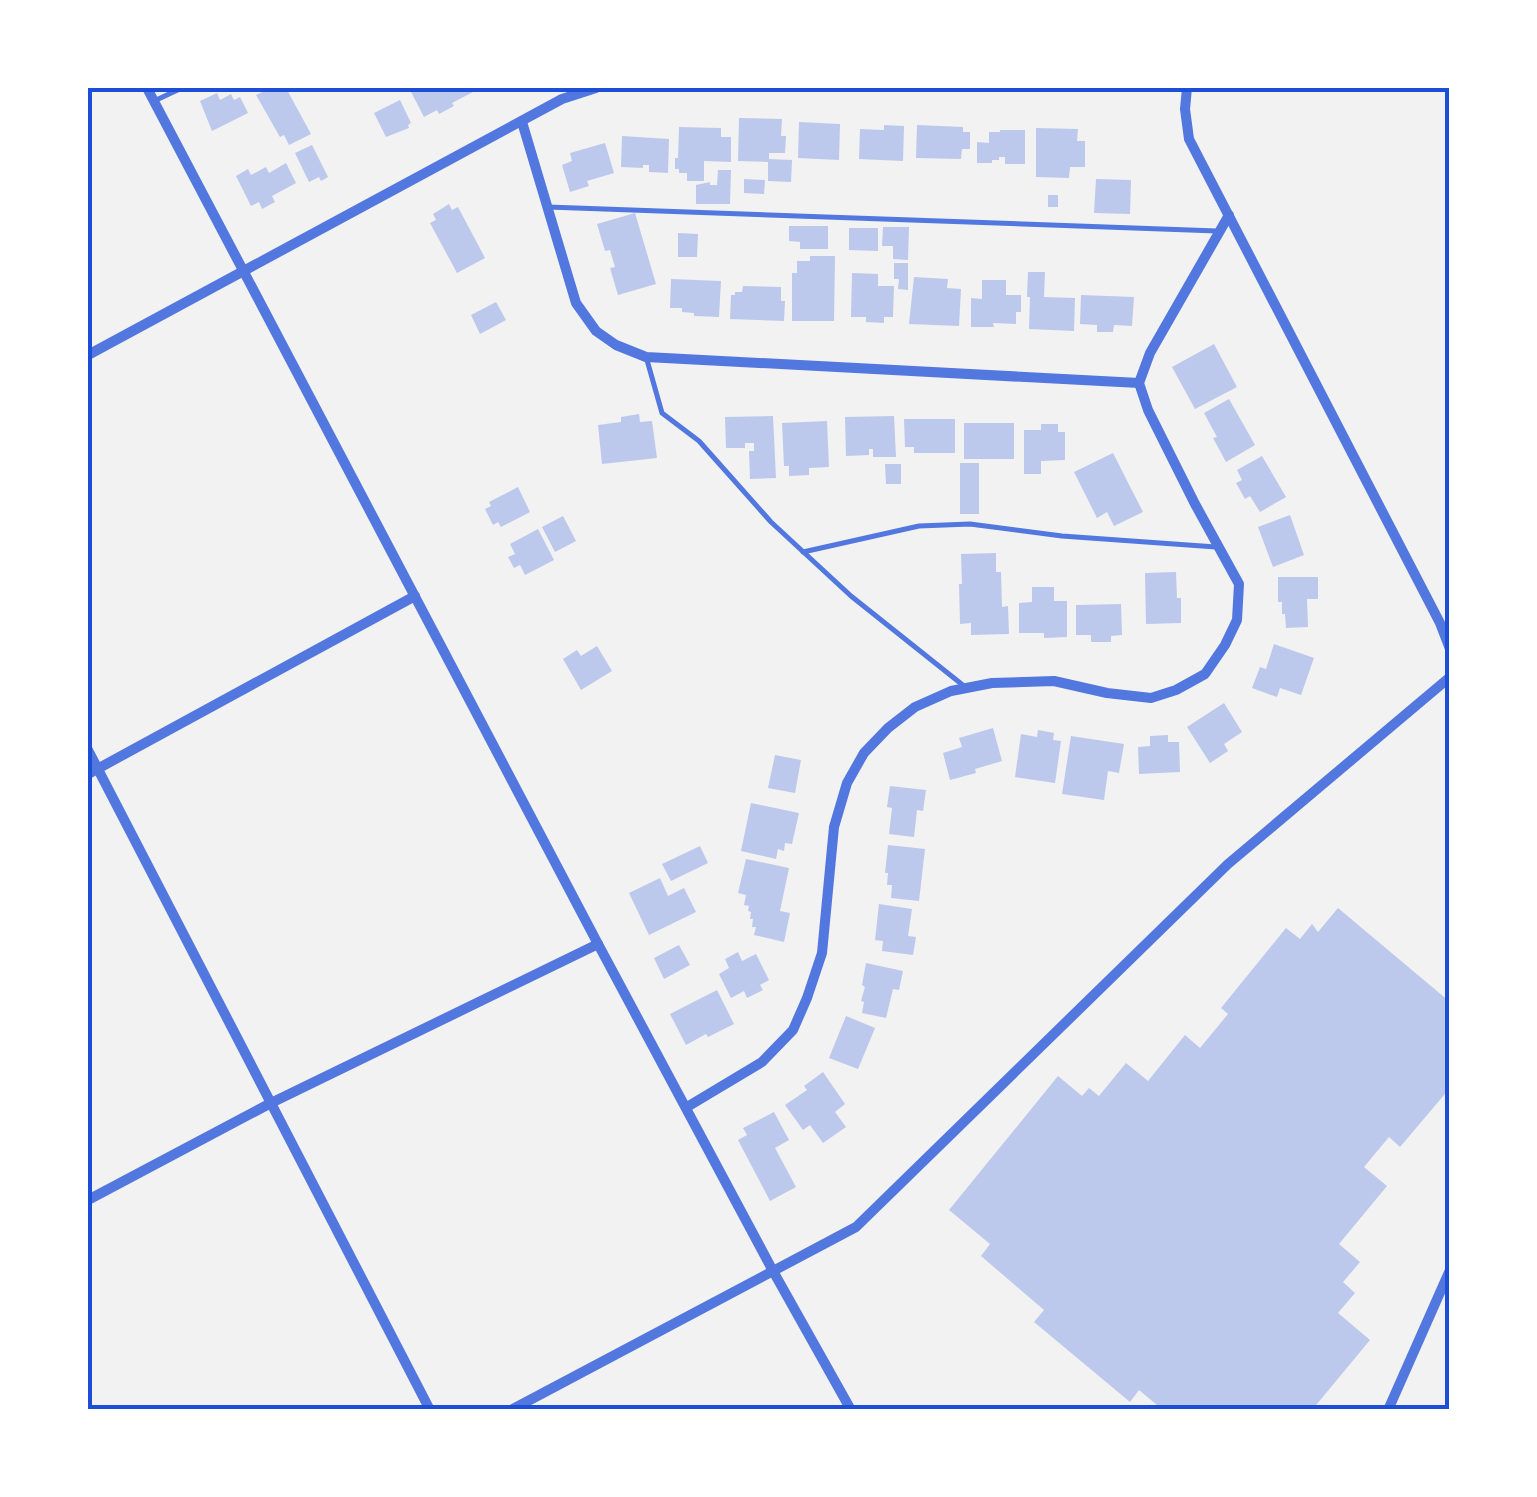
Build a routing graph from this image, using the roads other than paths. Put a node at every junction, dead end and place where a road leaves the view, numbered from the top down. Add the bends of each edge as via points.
1 (147, 88) edge
2 (182, 88) edge
3 (596, 88) edge
4 (1187, 88) edge
5 (154, 101) junction
6 (522, 122) junction
7 (548, 207) junction
8 (1229, 215) junction
9 (1220, 231) junction
10 (244, 272) junction
11 (88, 356) edge
12 (646, 357) junction
13 (1139, 383) junction
14 (1221, 548) junction
15 (803, 552) junction
16 (414, 596) junction
17 (1450, 649) edge
18 (1450, 677) edge
19 (966, 688) junction
20 (88, 750) edge
21 (92, 772) edge
22 (598, 944) junction
23 (271, 1103) junction
24 (687, 1108) junction
25 (88, 1200) edge
26 (1450, 1270) edge
27 (773, 1271) junction
28 (430, 1410) edge
29 (511, 1410) edge
30 (851, 1410) edge
31 (1388, 1410) edge

1 - 5 street
2 - 5 lane
3 - 6 street
4 - 8 street via 1189,139
5 - 10 street
6 - 7 street
6 - 10 street
7 - 9 lane
7 - 12 street via 576,303 596,331
8 - 9 street
8 - 17 street
9 - 13 street
10 - 11 street
10 - 16 street
12 - 13 street
12 - 15 lane via 662,413 698,441
13 - 14 street
14 - 15 lane via 970,524 919,526
14 - 19 street via 1239,584 1237,620 1205,674 1176,690 1151,698 1054,681
15 - 19 lane
16 - 21 street
16 - 22 street
18 - 27 street via 1228,864 856,1227
19 - 24 street via 915,707 864,753 846,782 834,827 822,953 793,1030 762,1062
20 - 21 street
21 - 23 street
22 - 23 street
22 - 24 street
23 - 25 street
23 - 28 street
24 - 27 street
26 - 31 street
27 - 29 street
27 - 30 street

